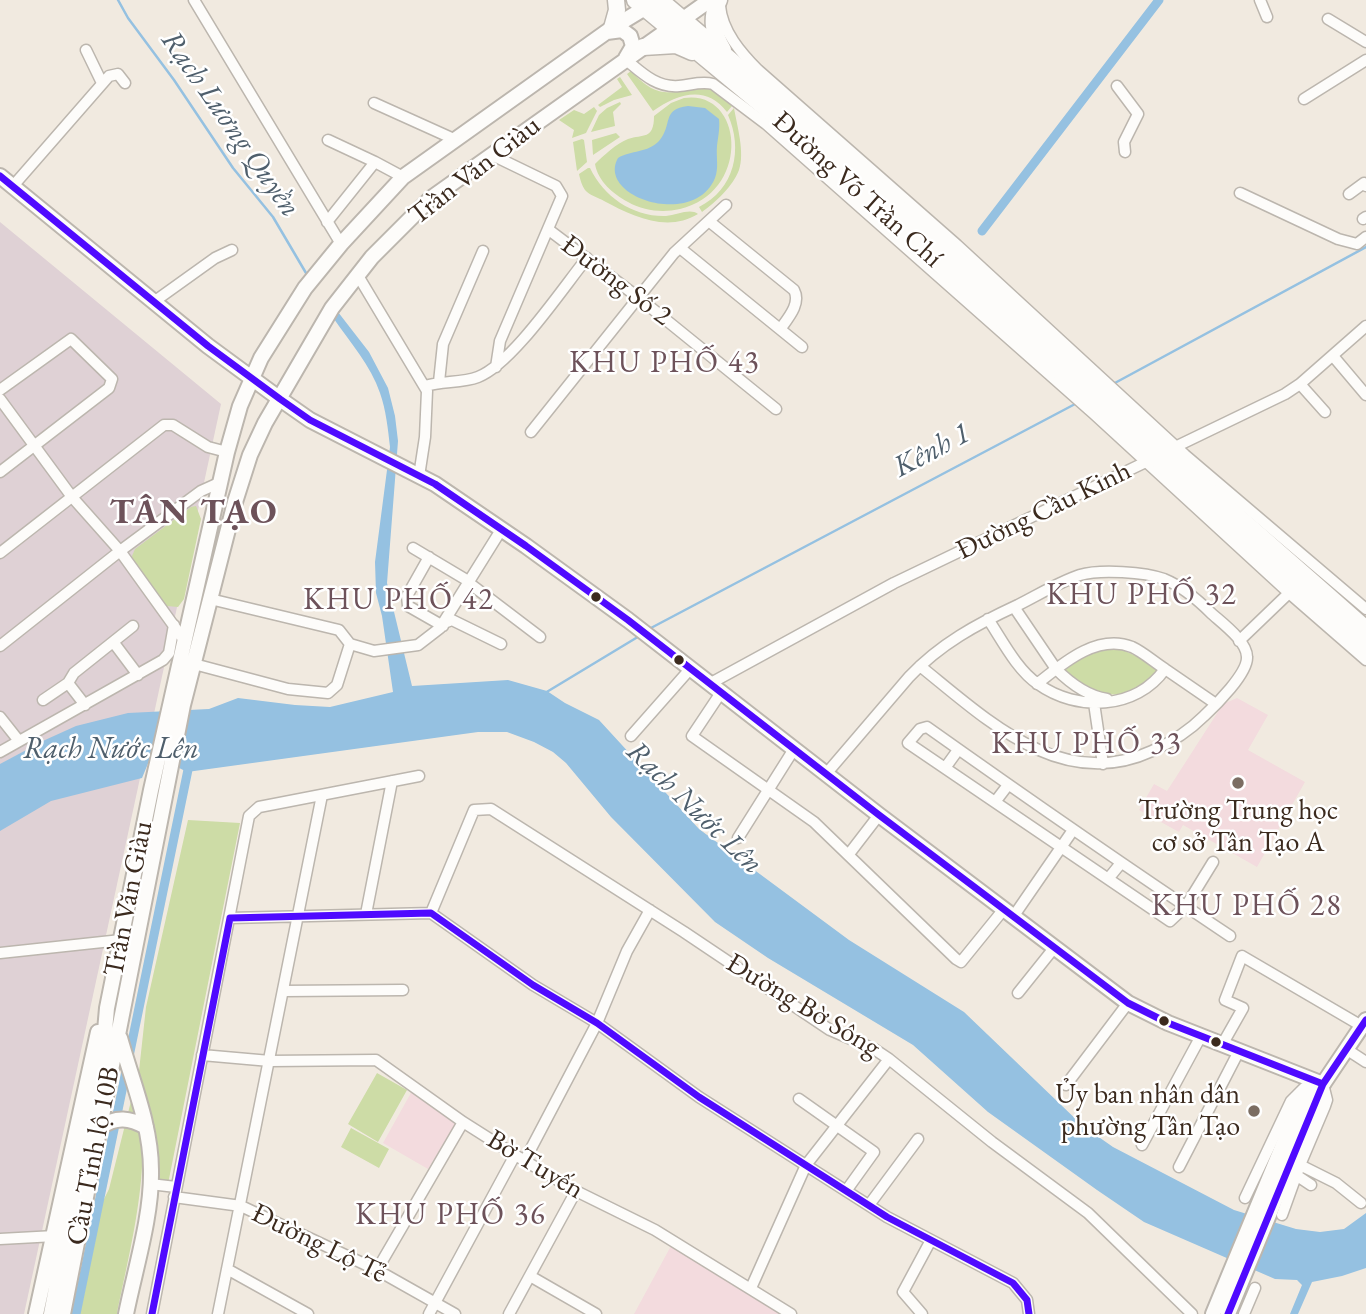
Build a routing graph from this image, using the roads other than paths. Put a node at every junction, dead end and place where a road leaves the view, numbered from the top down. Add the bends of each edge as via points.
1 (194, 0) edge
2 (610, 0) edge
3 (616, 0) edge
4 (694, 0) edge
5 (710, 0) edge
6 (720, 0) edge
7 (1260, 0) edge
8 (649, 2) edge
9 (1267, 17) dead end
10 (1328, 19) dead end
11 (677, 24) junction
12 (609, 30) junction
13 (1366, 42) edge
14 (643, 47) junction
15 (86, 50) dead end
16 (726, 55) junction
17 (706, 58) junction
18 (625, 59) junction
19 (1366, 60) edge
20 (102, 83) junction
21 (125, 83) dead end
22 (1117, 86) dead end
23 (1304, 99) dead end
24 (374, 103) dead end
25 (767, 118) junction
26 (327, 140) dead end
27 (456, 140) junction
28 (1125, 152) dead end
29 (492, 155) junction
30 (375, 162) junction
31 (0, 176) edge
32 (403, 177) junction
33 (13, 186) junction
34 (1366, 186) edge
35 (1241, 193) dead end
36 (1349, 194) dead end
37 (726, 205) dead end
38 (712, 219) junction
39 (327, 222) junction
40 (549, 230) junction
41 (1366, 237) edge
42 (341, 244) junction
43 (680, 248) junction
44 (232, 250) dead end
45 (483, 251) dead end
46 (587, 258) junction
47 (358, 274) junction
48 (639, 298) junction
49 (155, 302) junction
50 (1366, 326) edge
51 (780, 328) junction
52 (802, 347) dead end
53 (1333, 356) junction
54 (496, 367) junction
55 (251, 378) junction
56 (1077, 378) junction
57 (439, 382) junction
58 (1300, 384) junction
59 (425, 386) junction
60 (0, 390) edge
61 (1366, 395) edge
62 (0, 399) edge
63 (280, 399) junction
64 (1117, 407) junction
65 (776, 409) dead end
66 (1325, 412) dead end
67 (531, 432) dead end
68 (34, 445) junction
69 (227, 452) junction
70 (1161, 454) junction
71 (0, 472) edge
72 (419, 476) junction
73 (220, 482) junction
74 (72, 497) junction
75 (501, 530) junction
76 (413, 548) dead end
77 (120, 551) junction
78 (0, 553) edge
79 (429, 557) junction
80 (469, 582) junction
81 (1289, 593) junction
82 (210, 599) junction
83 (1014, 607) junction
84 (1366, 609) edge
85 (988, 619) junction
86 (174, 625) junction
87 (444, 625) junction
88 (133, 626) dead end
89 (1366, 629) edge
90 (540, 637) dead end
91 (184, 640) junction
92 (1239, 641) junction
93 (114, 643) junction
94 (350, 644) junction
95 (501, 644) dead end
96 (0, 646) edge
97 (1366, 646) edge
98 (1366, 660) edge
99 (194, 664) junction
100 (920, 666) junction
101 (691, 668) junction
102 (1056, 669) junction
103 (1165, 669) junction
104 (138, 675) junction
105 (68, 683) junction
106 (1037, 684) junction
107 (716, 687) junction
108 (43, 700) dead end
109 (1118, 700) junction
110 (1094, 703) junction
111 (177, 704) junction
112 (1216, 704) junction
113 (85, 705) junction
114 (0, 717) edge
115 (631, 736) dead end
116 (19, 741) junction
117 (794, 749) junction
118 (958, 750) junction
119 (0, 752) edge
120 (1103, 764) junction
121 (944, 768) junction
122 (826, 774) junction
123 (419, 775) dead end
124 (392, 781) junction
125 (1008, 785) junction
126 (768, 790) junction
127 (158, 791) junction
128 (323, 795) junction
129 (995, 802) junction
130 (879, 815) junction
131 (1073, 830) junction
132 (738, 838) dead end
133 (1061, 848) junction
134 (849, 854) junction
135 (1213, 862) dead end
136 (1121, 863) junction
137 (1108, 879) junction
138 (1186, 906) junction
139 (650, 910) junction
140 (431, 913) junction
141 (1009, 913) junction
142 (366, 914) junction
143 (298, 916) junction
144 (230, 918) junction
145 (1230, 936) dead end
146 (121, 940) junction
147 (1054, 948) junction
148 (0, 953) edge
149 (403, 990) dead end
150 (284, 991) junction
151 (1018, 993) dead end
152 (124, 999) joint
153 (1128, 1003) junction
154 (107, 1008) junction
155 (597, 1023) junction
156 (106, 1024) joint
157 (1365, 1025) edge
158 (119, 1033) junction
159 (1201, 1036) junction
160 (1222, 1045) junction
161 (1346, 1049) junction
162 (1239, 1051) junction
163 (202, 1055) junction
164 (889, 1059) junction
165 (270, 1061) junction
166 (1366, 1062) edge
167 (1323, 1084) junction
168 (1066, 1085) dead end
169 (799, 1099) dead end
170 (1309, 1100) junction
171 (463, 1122) junction
172 (143, 1123) junction
173 (837, 1125) junction
174 (101, 1127) junction
175 (918, 1139) dead end
176 (1142, 1145) dead end
177 (514, 1154) junction
178 (525, 1160) junction
179 (806, 1165) junction
180 (1179, 1167) dead end
181 (1298, 1170) junction
182 (150, 1184) junction
183 (1311, 1185) dead end
184 (576, 1191) junction
185 (846, 1191) junction
186 (175, 1192) junction
187 (1245, 1198) dead end
188 (1361, 1203) dead end
189 (869, 1205) junction
190 (241, 1206) junction
191 (1282, 1215) dead end
192 (55, 1236) junction
193 (0, 1239) edge
194 (931, 1240) junction
195 (227, 1269) junction
196 (377, 1270) junction
197 (530, 1276) junction
198 (751, 1288) junction
199 (1255, 1288) dead end
200 (435, 1303) junction
201 (288, 1309) edge
202 (36, 1314) edge
203 (51, 1314) edge
204 (63, 1314) edge
205 (126, 1314) edge
206 (152, 1314) edge
207 (218, 1314) edge
208 (308, 1314) edge
209 (429, 1314) edge
210 (455, 1314) edge
211 (509, 1314) edge
212 (596, 1314) edge
213 (791, 1314) edge
214 (922, 1314) edge
215 (1029, 1314) edge
216 (1192, 1314) edge
217 (1213, 1314) edge
218 (1228, 1314) edge
219 (1244, 1314) edge

1 - 39 street
2 - 12 street
3 - 12 highway
4 - 5 main road
5 - 11 main road, Trần Văn Giàu
6 - 16 highway via 713,31
6 - 56 street via 723,21 743,56 957,245
7 - 9 street
8 - 11 highway, Đường Võ Trần Chí
8 - 12 main road, Trần Văn Giàu
10 - 13 street
11 - 14 main road, Trần Văn Giàu
11 - 16 highway, Đường Võ Trần Chí
11 - 17 highway, Đường Võ Trần Chí
12 - 18 main road via 630,36 632,51
12 - 27 main road, Trần Văn Giàu
14 - 17 highway via 676,45
14 - 18 main road, Trần Văn Giàu
15 - 20 street
16 - 56 highway, Đường Võ Trần Chí via 941,244
17 - 25 highway, Đường Võ Trần Chí
18 - 25 street via 667,86 713,84
18 - 29 main road, Trần Văn Giàu
19 - 23 street
20 - 21 street via 116,73
20 - 33 street
22 - 28 street via 1138,114 1124,142
24 - 27 street
25 - 56 highway, Đường Võ Trần Chí
26 - 30 street
27 - 32 main road, Trần Văn Giàu
29 - 40 street, Đường Số 2 via 561,190
29 - 47 main road, Trần Văn Giàu via 430,199
30 - 32 street
30 - 39 street
31 - 33 main road
32 - 42 main road, Trần Văn Giàu
33 - 49 main road
34 - 36 street via 1364,183
35 - 41 street via 1338,239 1357,244
37 - 38 street
38 - 43 street
38 - 51 street via 794,290 796,305
39 - 42 street
40 - 46 street, Đường Số 2
40 - 54 street via 500,341
42 - 55 main road, Trần Văn Giàu via 305,288
43 - 48 street
43 - 51 street
44 - 49 street
45 - 57 street via 443,344
46 - 48 street, Đường Số 2
46 - 54 street
47 - 59 street
47 - 63 main road, Trần Văn Giàu via 332,307
48 - 65 street, Đường Số 2
48 - 67 street
49 - 55 main road
50 - 53 street, Đường Cầu Kinh
51 - 52 street
53 - 58 street, Đường Cầu Kinh
53 - 61 street
54 - 57 street via 471,379
55 - 63 main road
55 - 69 main road, Trần Văn Giàu
56 - 64 highway
56 - 64 street
56 - 70 street via 1094,414
57 - 59 street
58 - 66 street
58 - 70 street, Đường Cầu Kinh
59 - 72 street via 428,403
60 - 68 street via 71,339 112,379 109,387
62 - 68 street
63 - 72 main road via 310,420
63 - 82 main road, Trần Văn Giàu via 250,455
64 - 70 highway
64 - 70 street
68 - 71 street
68 - 74 street
69 - 73 main road, Trần Văn Giàu
69 - 74 street via 208,447 168,424
70 - 81 street
70 - 84 street
70 - 89 highway
70 - 97 highway
70 - 107 street, Đường Cầu Kinh via 894,583
72 - 75 main road
73 - 77 street
73 - 91 main road, Trần Văn Giàu
74 - 77 street
74 - 78 street
75 - 80 street
75 - 101 main road
76 - 79 street
77 - 86 street
77 - 96 street
79 - 80 street
79 - 87 street via 407,596 408,606
80 - 87 street
80 - 90 street
81 - 92 street
81 - 98 street
82 - 94 street via 339,630
82 - 99 main road, Trần Văn Giàu
83 - 85 street
83 - 92 street via 1082,575 1149,576 1165,580 1195,599
83 - 102 street
85 - 100 street via 944,645
85 - 106 street
86 - 91 street
86 - 104 street via 169,653
87 - 94 street via 418,645 374,651
87 - 95 street via 452,620
88 - 93 street
91 - 111 main road, Trần Văn Giàu
92 - 112 street via 1248,659 1245,668
93 - 104 street
93 - 105 street via 74,673
94 - 99 street via 337,685 328,693 288,690
99 - 111 main road, Trần Văn Giàu
100 - 120 street via 1032,748 1056,758
100 - 122 street
101 - 107 main road
101 - 115 street
102 - 103 street via 1081,652 1119,644
102 - 106 street
102 - 109 street via 1080,688
103 - 109 street via 1145,690
103 - 112 street
104 - 113 street
105 - 108 street
105 - 113 street
106 - 110 street via 1061,697
107 - 117 main road
107 - 126 street via 692,736
109 - 110 street
110 - 120 street
111 - 127 main road
112 - 120 street via 1179,739 1135,759
113 - 116 street
114 - 116 street
116 - 119 street
117 - 122 main road
117 - 126 street
118 - 121 street
118 - 121 street via 926,727 908,743
118 - 125 street
121 - 129 street
122 - 130 main road
123 - 124 street
124 - 128 street
124 - 142 street
125 - 129 street
125 - 131 street
126 - 132 street
126 - 134 street
127 - 146 main road, Trần Văn Giàu
127 - 152 main road, Trần Văn Giàu
128 - 143 street
128 - 144 street via 259,807 249,816
129 - 133 street
130 - 134 street
130 - 141 main road
131 - 133 street
131 - 136 street
133 - 137 street
133 - 141 street
134 - 141 street via 961,962
135 - 138 street
136 - 137 street
136 - 138 street
137 - 138 street via 1170,920
138 - 145 street
139 - 140 street, Đường Bờ Sông via 491,808 474,810
139 - 155 street
139 - 164 street, Đường Bờ Sông via 830,1030
140 - 142 street
140 - 155 street via 533,985
141 - 147 main road
142 - 143 street
143 - 144 street
143 - 150 street
144 - 163 street
146 - 148 street
146 - 154 main road, Trần Văn Giàu
147 - 151 street
147 - 153 main road
149 - 150 street
150 - 165 street
152 - 158 main road, Cầu Tỉnh lộ 10B
153 - 159 main road
153 - 168 street
154 - 156 main road, Trần Văn Giàu
154 - 192 main road, Trần Văn Giàu via 95,1040
155 - 178 street
155 - 179 street via 699,1097
156 - 203 main road, Cầu Tỉnh lộ 10B
157 - 160 street via 1242,956 1225,1000 1244,1008
157 - 161 main road
158 - 172 main road
158 - 174 main road, Cầu Tỉnh lộ 10B
159 - 160 main road
159 - 176 street
160 - 162 main road
161 - 166 street
161 - 167 main road
162 - 167 main road
162 - 180 street
163 - 165 street, Bờ Tuyến
163 - 186 street
164 - 173 street
164 - 216 street, Đường Bờ Sông via 1088,1213
165 - 171 street, Bờ Tuyến via 376,1060
165 - 190 street
167 - 170 main road
167 - 181 street via 1325,1107
167 - 187 street via 1304,1088 1291,1101
169 - 173 street
170 - 217 main road
170 - 218 main road
171 - 177 street, Bờ Tuyến
171 - 196 street
172 - 174 main road via 122,1119
172 - 182 main road via 150,1152
173 - 179 street
173 - 185 street via 874,1152
174 - 204 main road, Cầu Tỉnh lộ 10B
175 - 189 street
177 - 178 street, Bờ Tuyến
177 - 200 street
178 - 184 street, Bờ Tuyến
179 - 185 street
179 - 198 street
181 - 183 street
181 - 188 street via 1336,1183
181 - 191 street
182 - 186 street, Đường Lộ Tẻ
182 - 205 main road
184 - 197 street
184 - 198 street, Bờ Tuyến via 656,1230
185 - 189 street
186 - 190 street, Đường Lộ Tẻ
186 - 206 street
189 - 194 street
190 - 195 street
190 - 196 street, Đường Lộ Tẻ
192 - 193 street
192 - 202 main road, Trần Văn Giàu
194 - 214 street via 903,1292
194 - 215 street via 1013,1283 1027,1300
195 - 201 street
195 - 207 street
196 - 200 street, Đường Lộ Tẻ
197 - 211 street
197 - 212 street
198 - 213 street, Bờ Tuyến
199 - 219 street
200 - 209 street
200 - 210 street, Đường Lộ Tẻ
201 - 208 street

